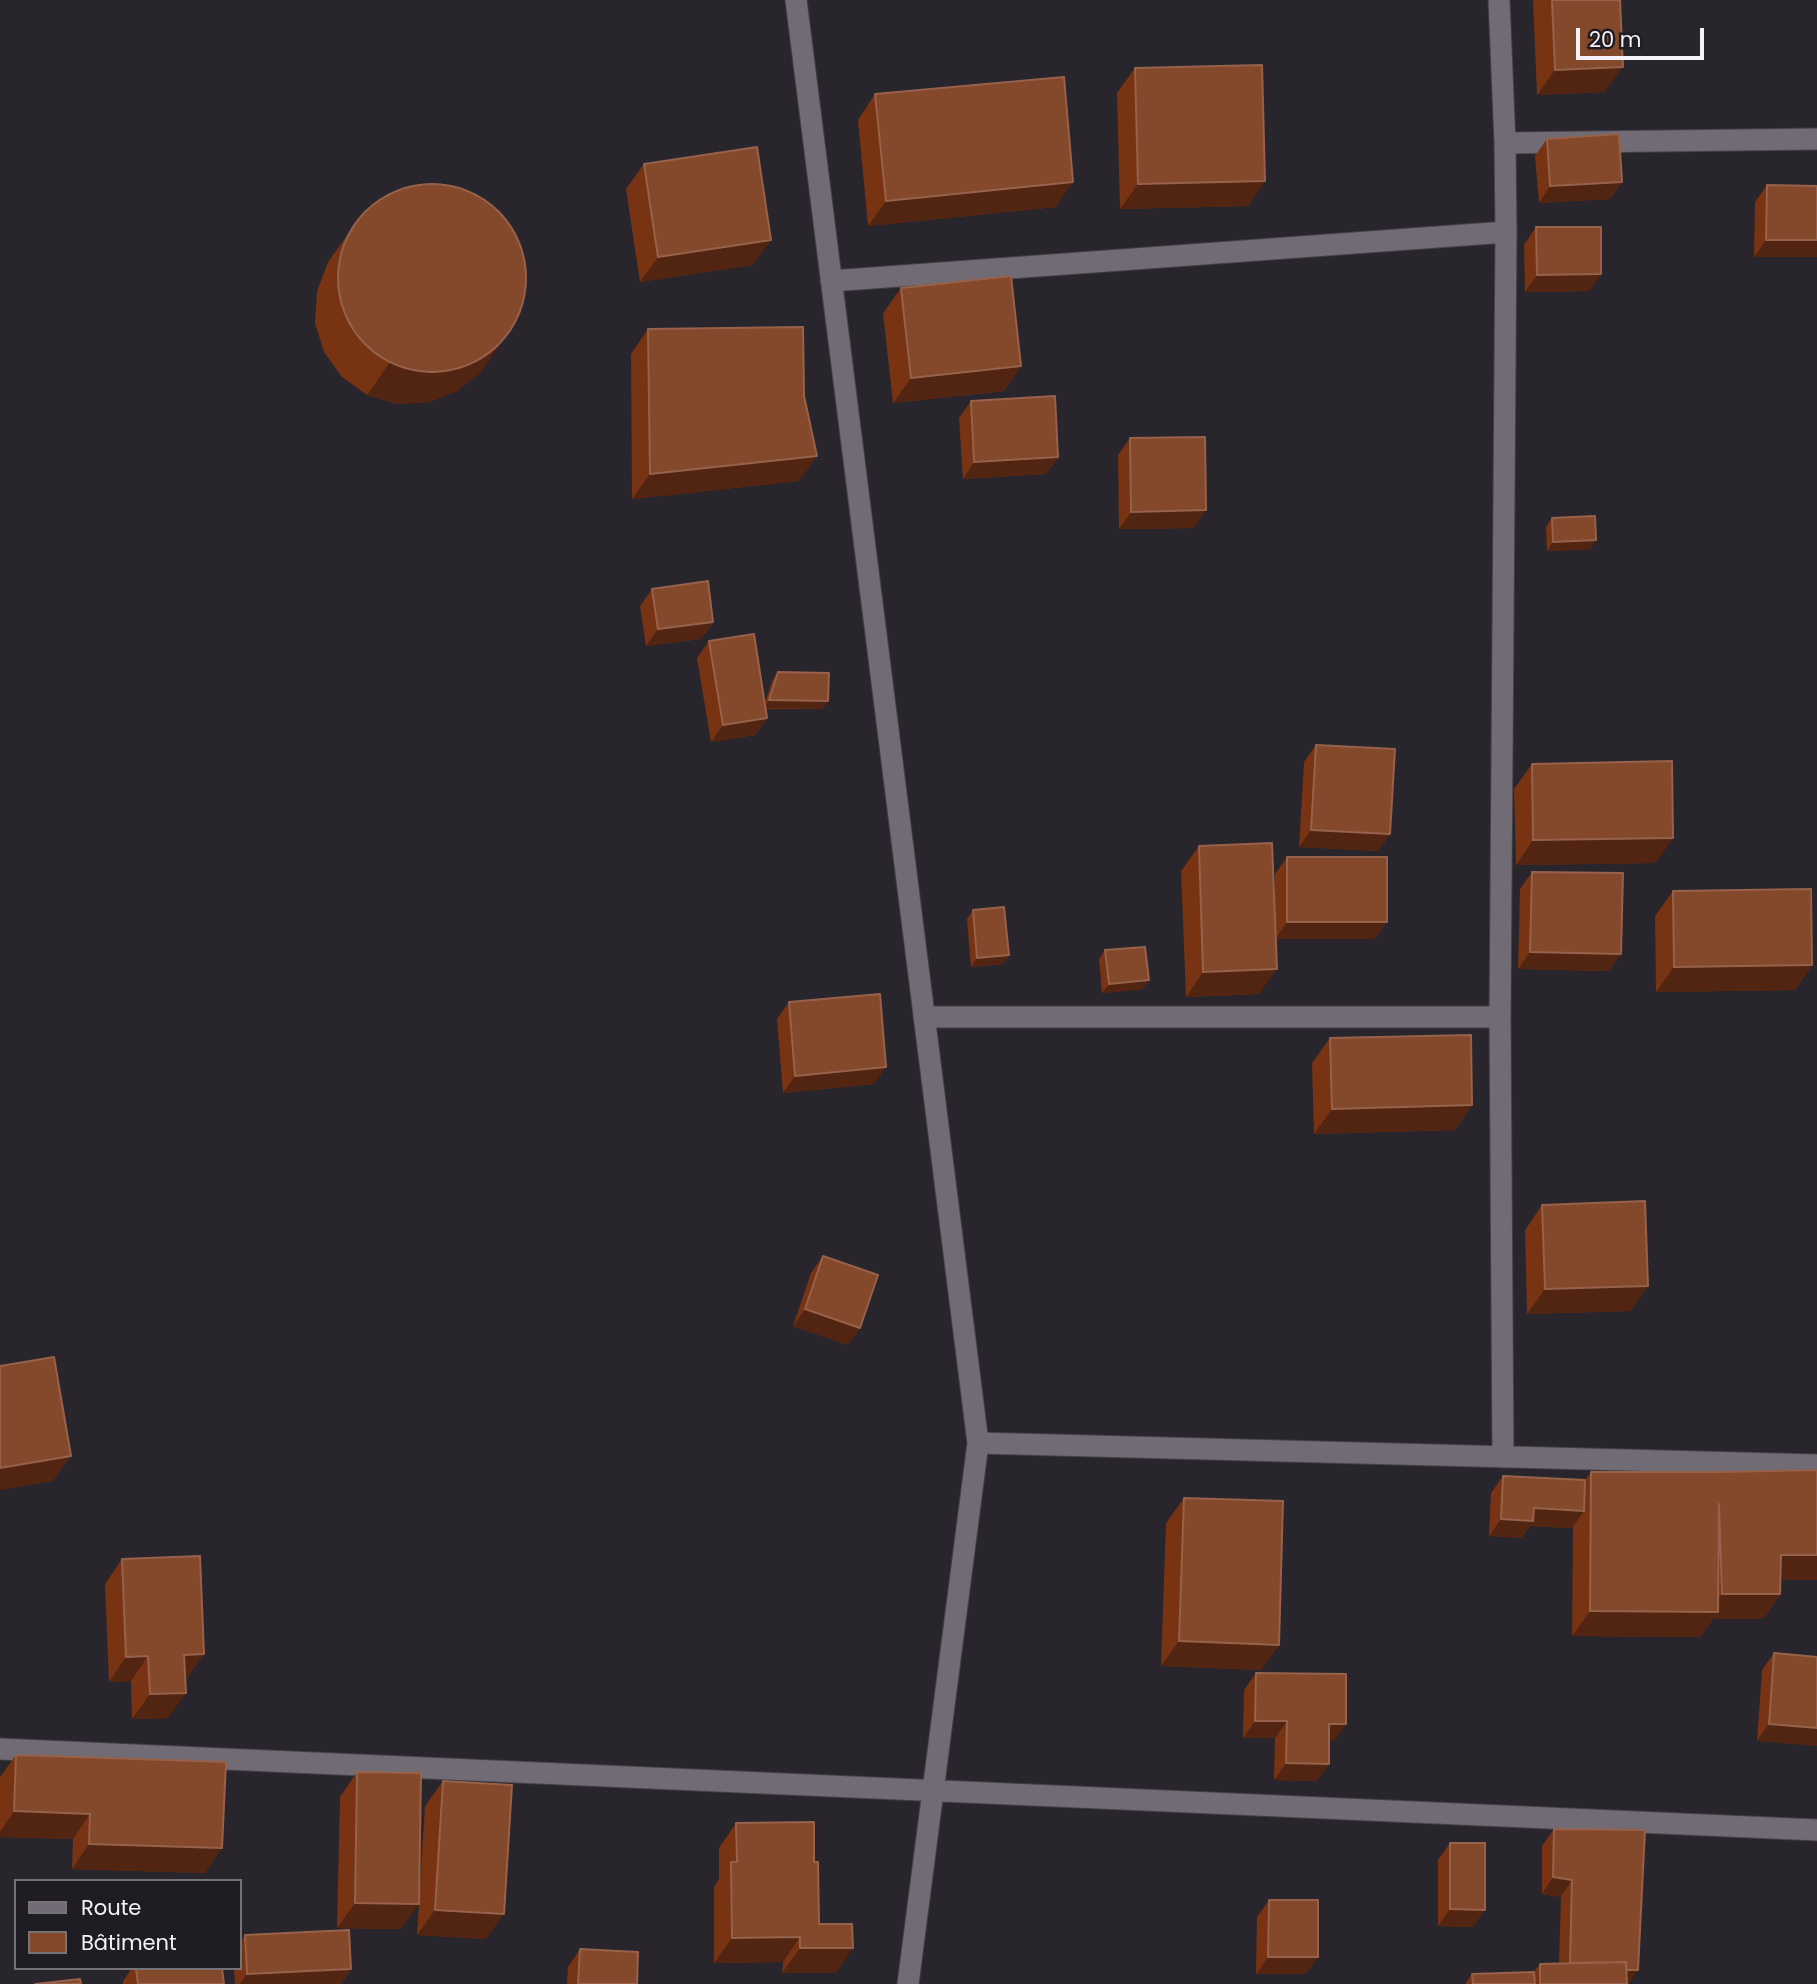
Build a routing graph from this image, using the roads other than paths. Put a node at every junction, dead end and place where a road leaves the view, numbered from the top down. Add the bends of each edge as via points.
1 (796, 0) edge
2 (1499, 0) edge
3 (1817, 139) edge
4 (1505, 143) junction
5 (1506, 232) junction
6 (831, 281) junction
7 (924, 1017) junction
8 (1500, 1017) junction
9 (978, 1443) junction
10 (1503, 1457) junction
11 (1817, 1465) edge
12 (0, 1749) edge
13 (933, 1792) junction
14 (1817, 1830) edge
15 (908, 1984) edge

1 - 6 street
2 - 4 street
3 - 4 street
4 - 5 street
5 - 6 street
5 - 8 street
6 - 7 street
7 - 8 street
7 - 9 street
8 - 10 street
9 - 10 street
9 - 13 street
10 - 11 street
12 - 13 street
13 - 14 street
13 - 15 street

